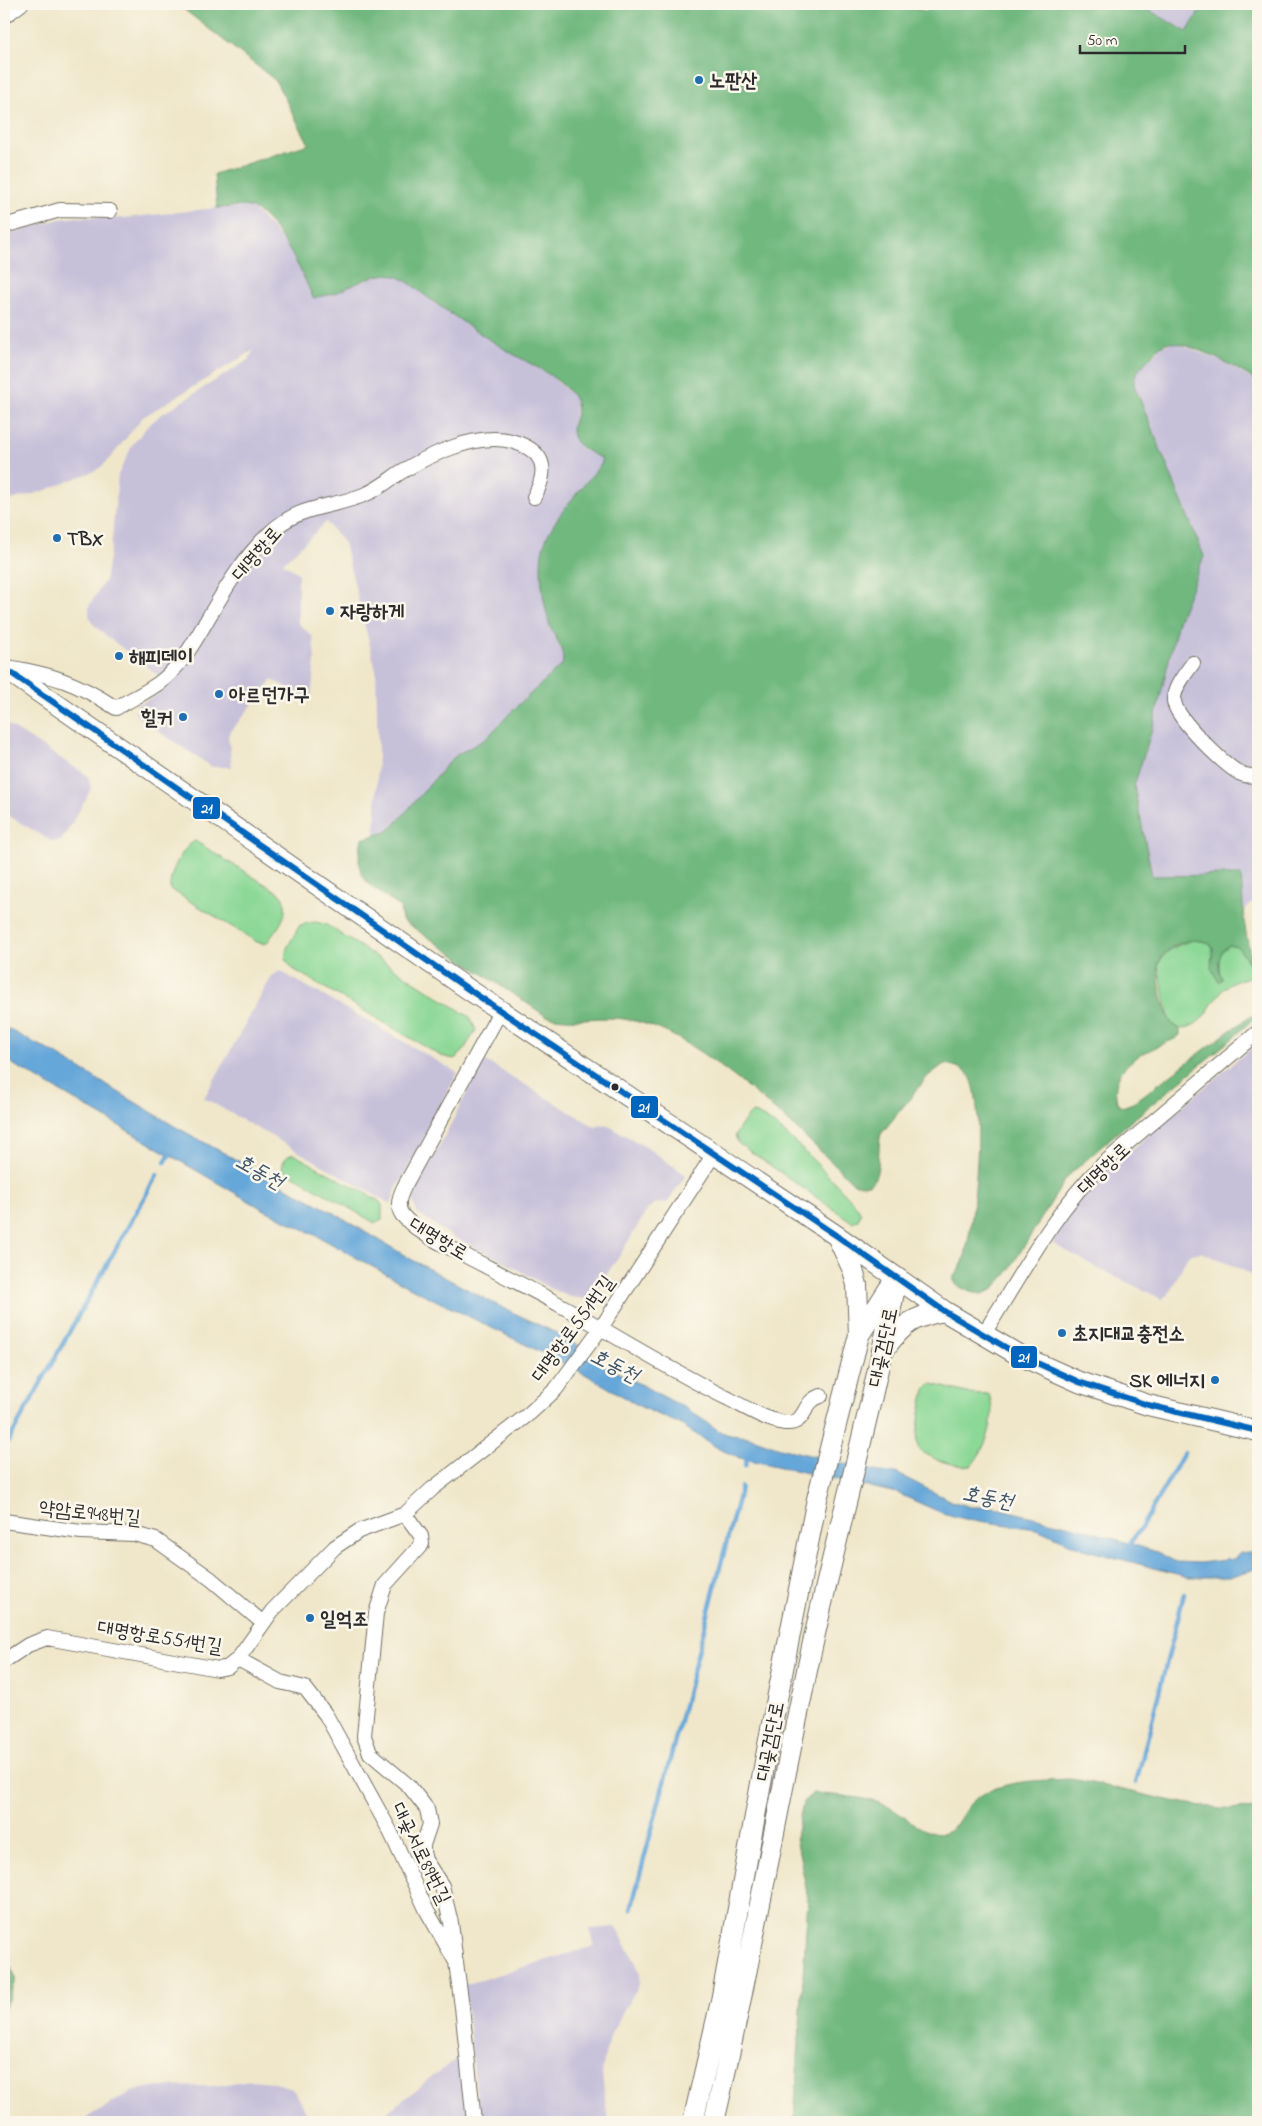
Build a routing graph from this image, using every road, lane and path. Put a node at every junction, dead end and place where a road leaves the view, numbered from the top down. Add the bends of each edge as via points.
1 (21, 4) edge
2 (4, 17) edge
3 (110, 211) dead end
4 (4, 226) edge
5 (534, 497) dead end
6 (1193, 663) dead end
7 (4, 667) edge
8 (1258, 777) edge
9 (501, 1010) junction
10 (1258, 1032) edge
11 (714, 1154) junction
12 (837, 1236) junction
13 (896, 1278) junction
14 (944, 1311) junction
15 (600, 1330) junction
16 (859, 1335) junction
17 (983, 1335) junction
18 (883, 1352) junction
19 (821, 1396) dead end
20 (1258, 1431) edge
21 (405, 1514) junction
22 (4, 1521) edge
23 (263, 1623) junction
24 (238, 1659) junction
25 (4, 1662) edge
26 (456, 1962) junction
27 (474, 2122) edge
28 (694, 2122) edge
29 (714, 2122) edge

1 - 2 street
3 - 4 street via 60,210
5 - 7 street, 대명항로 via 544,476 538,457 517,442 486,438 427,458 364,495 293,515 256,546 176,667 154,687 116,708 85,688 57,677
6 - 8 street via 1177,690 1176,708 1220,759 1241,774
7 - 9 main road, 대명항로
9 - 11 main road, 대명항로
9 - 15 street, 대명항로 via 404,1187 399,1207 403,1216 430,1237
10 - 17 street, 대명항로 via 1083,1182
11 - 12 main road, 대명항로
11 - 15 street, 대명항로551번길
12 - 13 main road, 대명항로
12 - 16 main road via 857,1285
13 - 14 main road, 대명항로
13 - 16 main road, 대곶검단로
13 - 18 main road, 대곶검단로
14 - 17 main road, 대명항로
14 - 18 main road via 912,1320 899,1329
15 - 19 street via 701,1386 783,1423 795,1423 808,1404
15 - 21 street, 대명항로551번길 via 556,1389
16 - 28 main road, 대곶검단로 via 817,1499 721,2001
17 - 20 main road, 대명항로 via 1079,1382 1148,1405
18 - 29 main road, 대곶검단로 via 844,1504 804,1684
21 - 23 street, 대명항로551번길 via 359,1532 335,1547
21 - 26 street via 421,1536 422,1544 385,1585 376,1613 364,1736 370,1753 409,1786 427,1809 430,1824 423,1852 442,1886 452,1924
22 - 23 street, 약암로948번길 via 81,1532 134,1534 156,1540 211,1579
23 - 24 street, 대명항로551번길
24 - 25 street, 대명항로551번길 via 228,1667 218,1669 47,1638 28,1645
24 - 26 street, 대곶서로89번길 via 280,1682 305,1688 326,1715 390,1831
26 - 27 street, 대곶서로89번길

